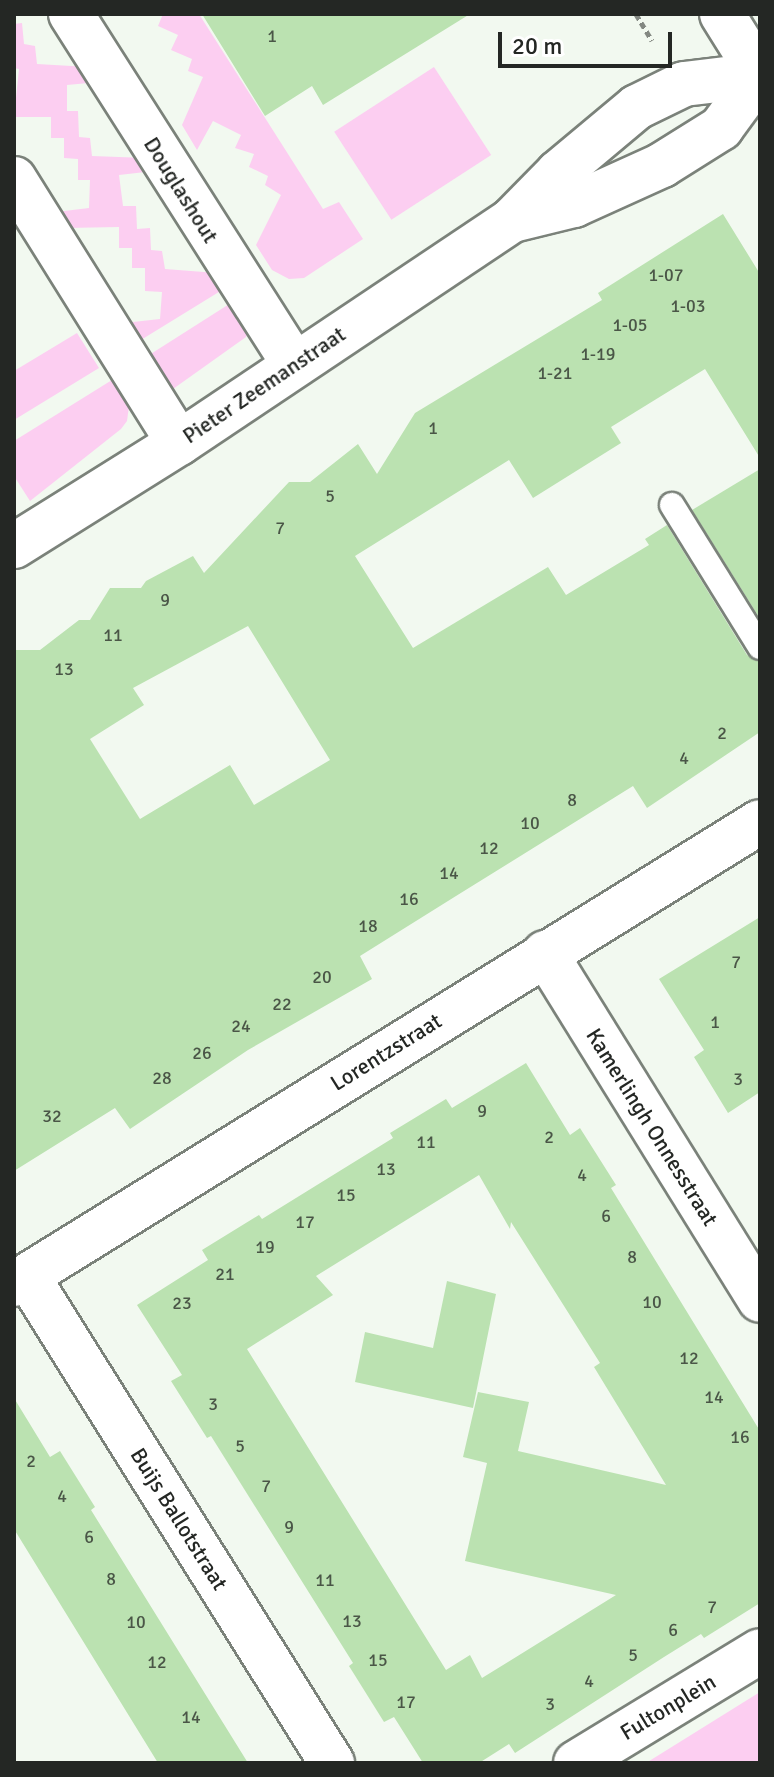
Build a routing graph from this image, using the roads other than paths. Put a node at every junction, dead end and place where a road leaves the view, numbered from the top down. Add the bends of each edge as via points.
1 (71, 14) edge
2 (722, 14) edge
3 (760, 75) edge
4 (14, 179) edge
5 (512, 220) junction
6 (294, 364) junction
7 (179, 443) junction
8 (672, 505) dead end
9 (14, 546) edge
10 (760, 647) edge
11 (760, 822) edge
12 (545, 953) junction
13 (20, 1280) edge
14 (760, 1300) edge
15 (760, 1651) edge
16 (332, 1763) edge
17 (576, 1763) edge

1 - 6 street, Douglashout
2 - 3 street
3 - 5 street, Pieter Zeemanstraat via 721,128 662,165 574,205
3 - 5 street, Pieter Zeemanstraat via 684,84 637,107 558,173
4 - 7 street
5 - 6 street, Pieter Zeemanstraat
6 - 7 street, Pieter Zeemanstraat
7 - 9 street, Pieter Zeemanstraat
8 - 10 lane
11 - 12 street, Lorentzstraat
12 - 13 street, Lorentzstraat
12 - 14 street, Kamerlingh Onnesstraat
13 - 16 street, Buijs Ballotstraat
15 - 17 street, Fultonplein

